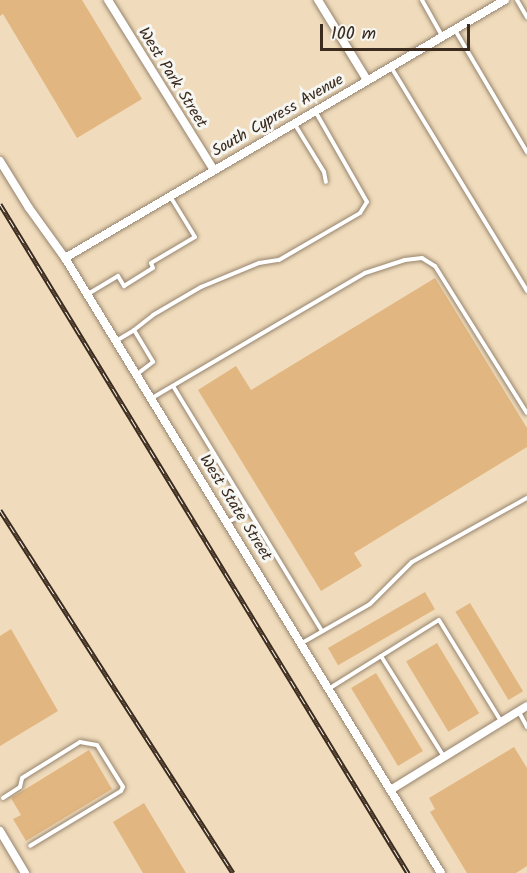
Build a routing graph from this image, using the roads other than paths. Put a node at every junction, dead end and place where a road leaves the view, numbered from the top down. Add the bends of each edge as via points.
1 (108, 0) edge
2 (318, 0) edge
3 (422, 0) edge
4 (505, 0) edge
5 (517, 0) edge
6 (527, 17) edge
7 (454, 29) junction
8 (443, 36) junction
9 (391, 66) junction
10 (367, 80) junction
11 (315, 110) junction
12 (294, 123) junction
13 (527, 152) edge
14 (0, 161) edge
15 (213, 170) junction
16 (326, 182) dead end
17 (170, 196) junction
18 (65, 258) junction
19 (527, 291) edge
20 (88, 295) junction
21 (134, 330) junction
22 (116, 341) junction
23 (136, 374) junction
24 (173, 385) junction
25 (151, 398) junction
26 (527, 412) edge
27 (527, 498) edge
28 (249, 511) junction
29 (228, 522) junction
30 (322, 631) junction
31 (302, 643) junction
32 (381, 656) junction
33 (330, 688) junction
34 (527, 706) edge
35 (518, 712) junction
36 (502, 722) junction
37 (527, 727) edge
38 (444, 757) junction
39 (392, 789) junction
40 (3, 798) dead end
41 (0, 831) edge
42 (30, 846) dead end
43 (25, 873) edge
44 (441, 873) edge

1 - 15 street, West Park Street
2 - 10 street
3 - 8 lane
4 - 7 street, South Cypress Avenue
5 - 6 lane
7 - 8 street, South Cypress Avenue
7 - 13 lane
8 - 9 street, South Cypress Avenue
9 - 10 street, South Cypress Avenue
9 - 19 lane
10 - 11 street, South Cypress Avenue
11 - 12 street, South Cypress Avenue
11 - 21 lane via 367,202 360,213 279,260 259,263 201,287
12 - 15 street, South Cypress Avenue
12 - 16 lane via 324,172
14 - 18 street, West State Street
15 - 17 street, South Cypress Avenue
17 - 18 street, South Cypress Avenue
17 - 20 lane via 195,237 151,263 153,268 124,286 118,276
18 - 20 street, West State Street
20 - 22 street, West State Street
21 - 22 lane
21 - 23 lane via 153,362
22 - 23 street, West State Street
23 - 25 street, West State Street
24 - 25 lane
24 - 26 lane via 365,273 422,258 435,266
24 - 28 lane
25 - 29 street, West State Street
27 - 30 lane via 412,562 370,604
28 - 29 lane
28 - 30 lane
29 - 31 street, West State Street
30 - 31 lane
31 - 33 street, West State Street
32 - 33 lane
32 - 36 lane via 439,620
32 - 38 lane
33 - 39 street, West State Street
34 - 35 street
35 - 36 street
35 - 37 lane
36 - 38 street
38 - 39 street
39 - 44 street, West State Street
40 - 42 lane via 20,787 22,778 80,742 97,745 123,787
41 - 43 street

